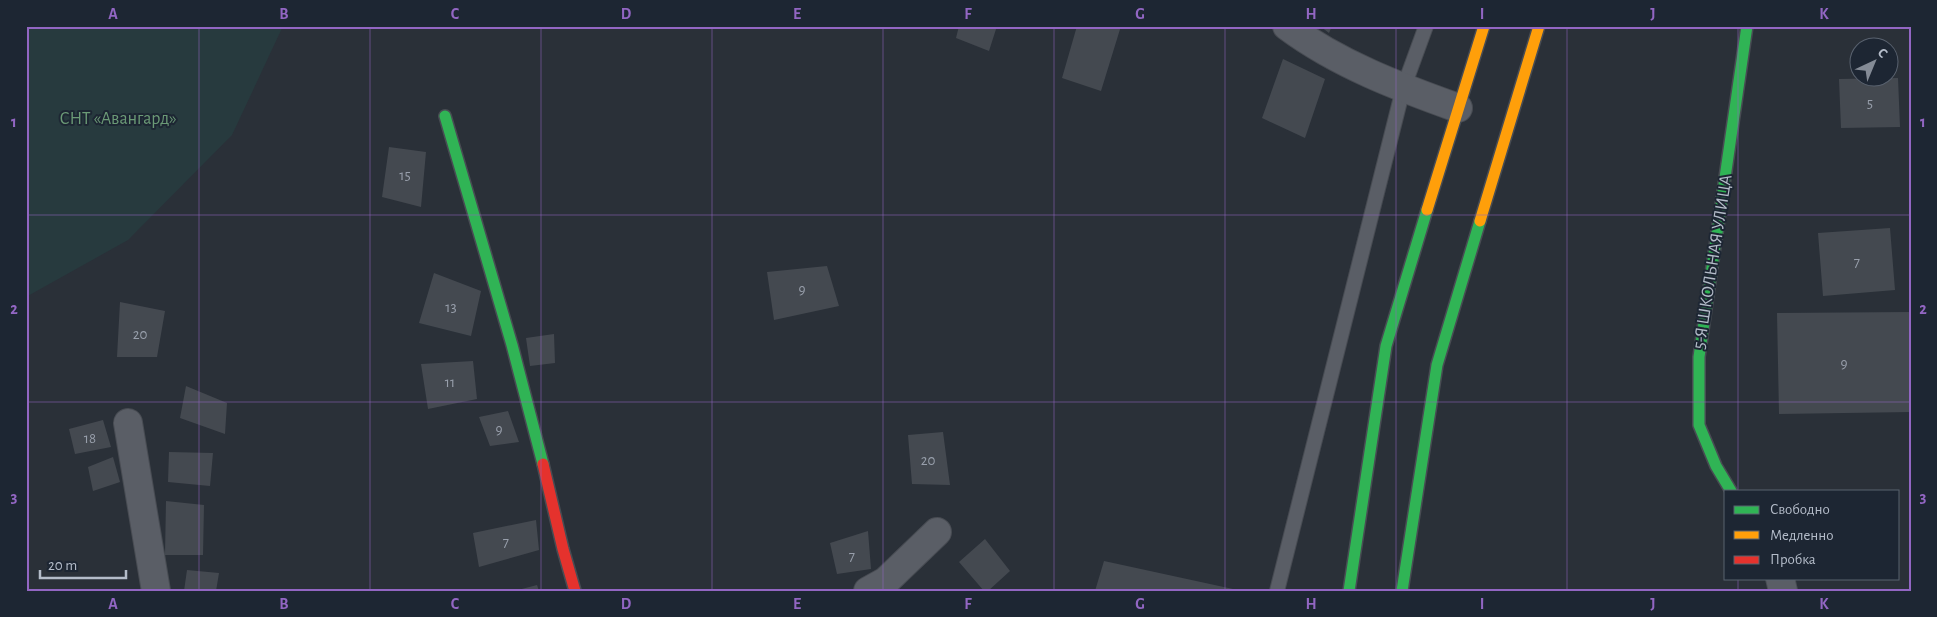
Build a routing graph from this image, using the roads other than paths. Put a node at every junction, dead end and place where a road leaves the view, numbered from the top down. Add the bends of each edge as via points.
1 (1287, 26) edge
2 (1426, 26) edge
3 (1484, 26) edge
4 (1539, 26) edge
5 (1747, 26) edge
6 (1403, 89) junction
7 (1458, 108) junction
8 (445, 116) dead end
9 (128, 423) dead end
10 (1730, 490) edge
11 (937, 532) dead end
12 (156, 591) edge
13 (575, 591) edge
14 (868, 591) edge
15 (1277, 591) edge
16 (1349, 591) edge
17 (1402, 591) edge

1 - 6 street via 1311,44
2 - 6 lane
3 - 7 main road
4 - 17 main road via 1437,365
5 - 10 main road, 5-Я ШКОЛЬНАЯ УЛИЦА via 1699,358 1699,425 1716,466
6 - 7 street
6 - 15 lane
7 - 16 main road via 1386,346
8 - 13 main road via 505,315 541,452 564,558
9 - 12 street
11 - 14 street via 886,580

